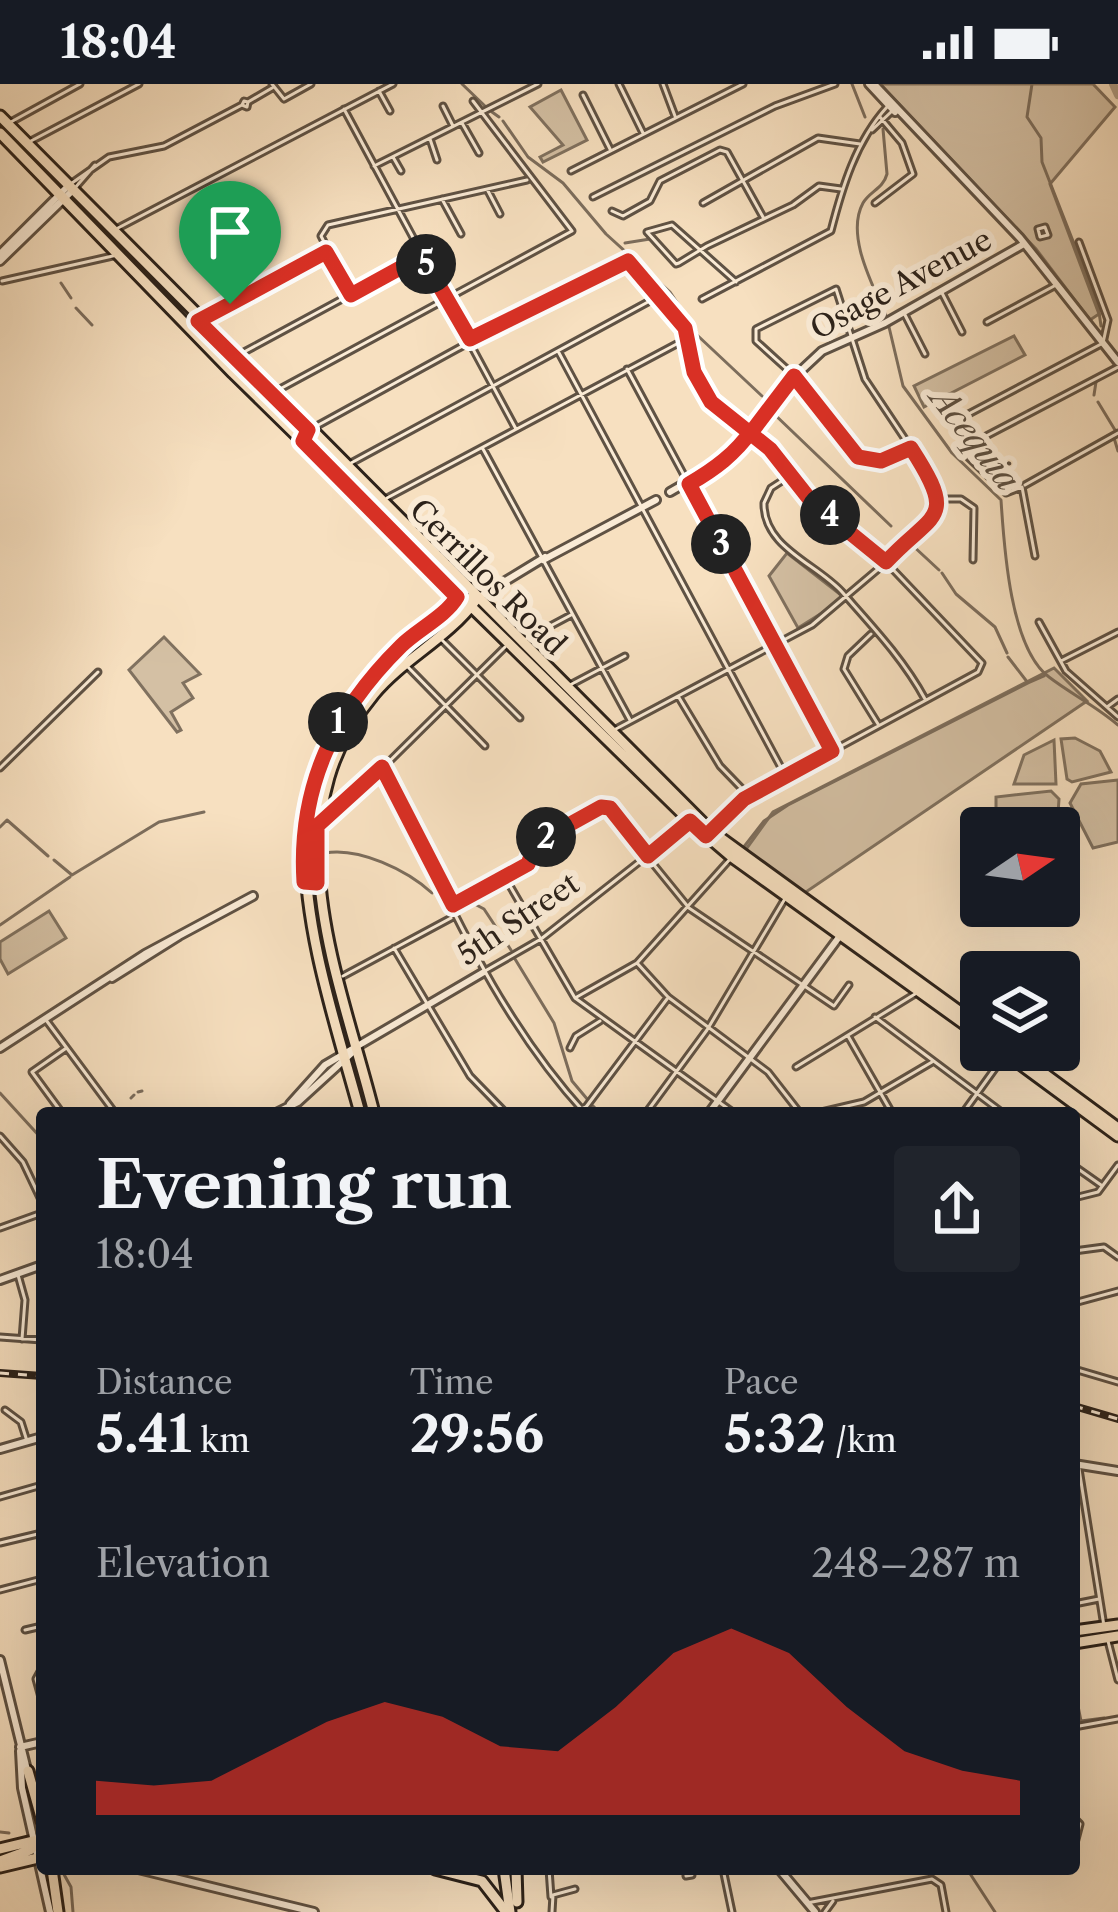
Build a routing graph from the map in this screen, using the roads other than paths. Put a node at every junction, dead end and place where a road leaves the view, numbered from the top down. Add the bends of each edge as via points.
1 (80, 84) edge
2 (139, 84) edge
3 (311, 84) edge
4 (393, 84) edge
5 (538, 84) edge
6 (619, 84) edge
7 (663, 84) edge
8 (743, 84) edge
9 (835, 84) edge
10 (872, 84) edge
11 (273, 86) edge
12 (379, 91) junction
13 (584, 94) dead end
14 (473, 101) dead end
15 (443, 106) dead end
16 (892, 107) junction
17 (344, 109) junction
18 (390, 111) dead end
19 (484, 112) junction
20 (676, 118) junction
21 (881, 118) junction
22 (462, 123) junction
23 (1, 124) edge
24 (454, 128) junction
25 (644, 134) junction
26 (430, 139) junction
27 (27, 144) junction
28 (862, 145) junction
29 (611, 151) junction
30 (479, 153) dead end
31 (393, 156) junction
32 (437, 160) dead end
33 (374, 166) junction
34 (401, 171) dead end
35 (571, 171) dead end
36 (529, 180) junction
37 (743, 180) junction
38 (487, 189) junction
39 (841, 189) junction
40 (67, 192) junction
41 (593, 197) dead end
42 (442, 199) junction
43 (704, 203) dead end
44 (875, 203) dead end
45 (397, 208) junction
46 (612, 211) dead end
47 (500, 214) dead end
48 (764, 219) junction
49 (113, 230) junction
50 (1037, 233) dead end
51 (461, 234) dead end
52 (1078, 242) dead end
53 (1024, 244) junction
54 (326, 252) junction
55 (696, 252) junction
56 (119, 255) junction
57 (422, 256) junction
58 (0, 258) edge
59 (150, 273) junction
60 (1, 281) edge
61 (736, 283) junction
62 (1058, 284) junction
63 (940, 289) junction
64 (351, 295) junction
65 (661, 295) junction
66 (702, 299) dead end
67 (446, 300) junction
68 (172, 311) junction
69 (903, 311) junction
70 (198, 321) junction
71 (987, 322) dead end
72 (186, 325) junction
73 (962, 332) dead end
74 (855, 334) junction
75 (688, 338) junction
76 (218, 341) junction
77 (469, 343) junction
78 (1103, 344) junction
79 (558, 352) junction
80 (925, 354) dead end
81 (235, 357) junction
82 (1118, 365) edge
83 (627, 370) junction
84 (794, 376) junction
85 (492, 386) junction
86 (271, 393) junction
87 (581, 394) junction
88 (949, 397) dead end
89 (959, 419) junction
90 (516, 429) junction
91 (1118, 433) edge
92 (750, 434) junction
93 (303, 436) junction
94 (967, 446) junction
95 (482, 448) junction
96 (911, 448) junction
97 (339, 469) junction
98 (790, 476) junction
99 (688, 482) junction
100 (1022, 487) junction
101 (938, 500) junction
102 (642, 508) junction
103 (377, 510) junction
104 (1035, 556) dead end
105 (542, 560) junction
106 (973, 560) dead end
107 (886, 562) junction
108 (426, 563) junction
109 (848, 598) junction
110 (473, 600) junction
111 (572, 614) junction
112 (1039, 622) dead end
113 (425, 629) junction
114 (874, 632) junction
115 (1118, 632) edge
116 (438, 636) junction
117 (515, 642) junction
118 (776, 644) junction
119 (394, 653) junction
120 (625, 656) dead end
121 (1060, 662) junction
122 (404, 664) junction
123 (602, 668) junction
124 (729, 670) junction
125 (98, 672) dead end
126 (476, 674) junction
127 (367, 681) junction
128 (562, 689) junction
129 (678, 696) junction
130 (1118, 700) edge
131 (926, 701) junction
132 (444, 706) junction
133 (1105, 708) junction
134 (361, 710) junction
135 (1118, 717) edge
136 (520, 718) dead end
137 (340, 719) junction
138 (631, 722) junction
139 (879, 725) junction
140 (350, 729) junction
141 (332, 733) junction
142 (608, 735) junction
143 (485, 746) dead end
144 (832, 751) junction
145 (382, 767) junction
146 (0, 768) edge
147 (331, 768) junction
148 (786, 776) junction
149 (749, 796) junction
150 (693, 819) junction
151 (304, 826) junction
152 (317, 826) junction
153 (708, 834) junction
154 (734, 855) junction
155 (648, 856) junction
156 (505, 876) junction
157 (317, 883) junction
158 (299, 885) junction
159 (264, 893) dead end
160 (788, 893) junction
161 (453, 905) junction
162 (689, 908) junction
163 (452, 917) junction
164 (843, 931) junction
165 (314, 938) junction
166 (541, 938) junction
167 (752, 946) junction
168 (394, 948) junction
169 (637, 963) junction
170 (484, 972) junction
171 (338, 978) junction
172 (325, 981) junction
173 (804, 984) junction
174 (849, 985) dead end
175 (923, 988) junction
176 (575, 998) junction
177 (668, 998) junction
178 (428, 1005) junction
179 (960, 1015) edge
180 (348, 1017) junction
181 (875, 1017) junction
182 (46, 1019) junction
183 (601, 1020) junction
184 (707, 1030) junction
185 (847, 1035) junction
186 (634, 1044) junction
187 (0, 1048) edge
188 (67, 1048) junction
189 (357, 1048) junction
190 (570, 1048) dead end
191 (345, 1057) junction
192 (749, 1058) junction
193 (934, 1061) junction
194 (796, 1067) dead end
195 (993, 1071) edge
196 (1034, 1071) edge
197 (675, 1073) junction
198 (880, 1093) junction
199 (977, 1094) junction
200 (718, 1100) junction
201 (58, 1107) edge
202 (111, 1107) edge
203 (285, 1107) edge
204 (358, 1107) edge
205 (372, 1107) edge
206 (500, 1107) edge
207 (580, 1107) edge
208 (587, 1107) edge
209 (650, 1107) edge
210 (713, 1107) edge
211 (727, 1107) edge
212 (795, 1107) edge
213 (836, 1107) edge
214 (888, 1107) edge
215 (967, 1107) edge
216 (995, 1107) edge
217 (1118, 1132) edge
218 (0, 1136) edge
219 (1118, 1165) edge
220 (1080, 1170) edge
221 (1102, 1186) junction
222 (36, 1189) edge
223 (1080, 1195) edge
224 (36, 1215) edge
225 (0, 1228) edge
226 (1080, 1250) edge
227 (1118, 1257) edge
228 (36, 1266) edge
229 (18, 1273) junction
230 (0, 1280) edge
231 (1118, 1292) edge
232 (1080, 1302) edge
233 (0, 1337) edge
234 (22, 1339) junction
235 (36, 1340) edge
236 (1080, 1371) edge
237 (1118, 1382) edge
238 (4, 1410) dead end
239 (36, 1439) edge
240 (27, 1441) junction
241 (0, 1449) edge
242 (1080, 1465) edge
243 (1118, 1471) edge
244 (1080, 1486) edge
245 (36, 1488) edge
246 (0, 1497) edge
247 (36, 1535) edge
248 (0, 1544) edge
249 (36, 1581) edge
250 (0, 1590) edge
251 (1100, 1598) junction
252 (1080, 1603) edge
253 (1118, 1625) edge
254 (36, 1627) edge
255 (25, 1630) dead end
256 (1080, 1631) edge
257 (1110, 1633) edge
258 (1080, 1641) edge
259 (0, 1660) edge
260 (1118, 1679) edge
261 (1118, 1719) edge
262 (1080, 1726) edge
263 (36, 1743) edge
264 (20, 1747) junction
265 (28, 1771) junction
266 (36, 1800) edge
267 (36, 1821) edge
268 (36, 1826) edge
269 (36, 1846) edge
270 (36, 1848) edge
271 (0, 1849) edge
272 (0, 1864) edge
273 (47, 1875) edge
274 (51, 1875) edge
275 (163, 1875) edge
276 (462, 1875) edge
277 (511, 1875) edge
278 (549, 1875) edge
279 (723, 1875) edge
280 (784, 1875) edge
281 (575, 1889) dead end
282 (551, 1898) junction
283 (835, 1900) junction
284 (807, 1903) junction
285 (513, 1910) edge
286 (55, 1912) edge
287 (314, 1912) edge
288 (552, 1912) edge
289 (732, 1912) edge
290 (815, 1912) edge
291 (824, 1912) edge
292 (946, 1912) edge

1 - 23 street
2 - 27 street
3 - 11 street via 284,99
4 - 12 street
5 - 19 street
6 - 25 street
7 - 20 street
8 - 20 street
9 - 41 street
10 - 16 street
11 - 40 street via 164,146 96,164
12 - 17 street
12 - 18 street
13 - 29 street
14 - 19 street
15 - 24 street
16 - 21 street
16 - 53 street
17 - 33 street
17 - 49 street
19 - 22 street
19 - 36 street
20 - 25 street
21 - 28 street
21 - 44 street via 913,174
22 - 24 street
22 - 30 street
23 - 27 main road, Cerrillos Road
23 - 40 main road, Cerrillos Road
24 - 26 street
25 - 29 street
26 - 31 street
26 - 32 street
27 - 40 main road, Cerrillos Road
28 - 37 street via 818,138
28 - 39 street
29 - 35 street
31 - 33 street
31 - 34 street
33 - 45 street
36 - 38 street
36 - 67 street via 572,231
37 - 43 street
37 - 46 street via 720,150 660,181 650,201 623,216
37 - 48 street
38 - 42 street
38 - 47 street
39 - 48 street via 819,186
39 - 61 street via 831,231
40 - 49 main road, Cerrillos Road
40 - 56 main road, Cerrillos Road
40 - 58 street
42 - 45 street
42 - 51 street
45 - 54 street via 328,225 321,236
45 - 57 street
48 - 55 street
49 - 59 main road, Cerrillos Road
50 - 53 street
52 - 78 street via 1108,320
53 - 62 street
53 - 63 street, Osage Avenue
54 - 64 street
54 - 70 street
55 - 55 street via 672,225 647,232 673,263
55 - 61 street
56 - 59 main road
56 - 60 street
56 - 68 main road, Cerrillos Road
57 - 64 street
57 - 67 street
59 - 70 main road, Cerrillos Road
61 - 66 street
62 - 71 street
62 - 78 street
63 - 69 street, Osage Avenue
63 - 73 street
64 - 81 street
65 - 75 street
65 - 77 street via 622,262
65 - 79 street
67 - 77 street
67 - 86 street
68 - 72 main road, Cerrillos Road
68 - 76 main road
69 - 74 street, Osage Avenue
69 - 80 street
70 - 76 main road, Cerrillos Road
72 - 81 main road
72 - 93 main road, Cerrillos Road
74 - 84 street, Osage Avenue
74 - 84 street via 834,288 758,328 750,336
74 - 96 street via 866,379
75 - 83 street
75 - 92 street via 704,393
76 - 81 main road, Cerrillos Road
77 - 85 street
77 - 93 street
78 - 82 street
78 - 89 street
79 - 85 street
79 - 87 street
81 - 86 main road, Cerrillos Road
82 - 94 street
83 - 87 street
83 - 99 street
84 - 92 street, Osage Avenue
84 - 96 street via 858,457 881,461
85 - 90 street
85 - 97 street
86 - 93 main road, Cerrillos Road
87 - 90 street
87 - 102 street
88 - 89 street
89 - 94 street
90 - 95 street
91 - 100 street
92 - 98 street
92 - 99 street, Osage Avenue
93 - 97 main road, Cerrillos Road
94 - 100 street via 1006,494
95 - 103 street
95 - 105 street
96 - 101 street
97 - 103 main road, Cerrillos Road
98 - 107 street
98 - 109 street via 767,495 766,521
99 - 102 street, Osage Avenue
99 - 118 street
100 - 104 street
101 - 106 street via 964,500 976,511
101 - 107 street via 929,526
102 - 105 street, Osage Avenue
102 - 124 street
103 - 108 main road, Cerrillos Road
103 - 110 main road, Cerrillos Road via 418,540
105 - 110 street, Osage Avenue
105 - 111 street
107 - 109 street
107 - 131 street via 982,666
108 - 110 main road, Cerrillos Road
108 - 119 main road via 457,600
109 - 114 street
109 - 118 street
110 - 113 main road
110 - 116 main road
110 - 117 main road, Cerrillos Road
111 - 117 street
111 - 123 street
112 - 121 street
113 - 119 main road
113 - 122 main road via 403,652
114 - 131 street
114 - 139 street via 844,669
115 - 121 street
116 - 122 main road
116 - 126 street
117 - 126 street
117 - 128 main road, Cerrillos Road
118 - 124 street
118 - 144 street
119 - 127 main road
119 - 134 main road
120 - 123 street
121 - 133 street
122 - 132 street
122 - 134 main road
123 - 128 street
123 - 138 street
124 - 129 street
124 - 148 street
125 - 146 street
126 - 132 street
126 - 136 street
127 - 137 main road
127 - 140 main road via 347,719
128 - 142 main road, Cerrillos Road
129 - 138 street
129 - 149 street via 720,766
130 - 133 street
131 - 139 street
132 - 143 street
132 - 145 street
133 - 135 street
134 - 140 main road
137 - 141 main road
137 - 147 main road
138 - 142 street
139 - 144 street
140 - 147 main road
141 - 147 main road
141 - 151 main road
142 - 150 main road, Cerrillos Road
144 - 148 street
145 - 152 street
145 - 161 street
147 - 152 main road
148 - 149 street
149 - 153 street
150 - 153 main road, Cerrillos Road
150 - 155 street, 5th Street
151 - 152 street
151 - 158 main road
152 - 157 main road
153 - 154 main road, Cerrillos Road
154 - 160 main road, Cerrillos Road
154 - 162 street
155 - 156 street via 601,807 536,843 528,864
155 - 162 street
155 - 166 street, 5th Street
156 - 161 street
156 - 166 street
157 - 158 street
157 - 171 main road
158 - 165 main road
159 - 182 street
160 - 164 main road, Cerrillos Road
160 - 167 street
161 - 163 street
162 - 167 street
162 - 169 street
163 - 168 street
163 - 170 street
164 - 173 street
164 - 175 main road, Cerrillos Road
165 - 171 main road
165 - 172 main road
166 - 170 street, 5th Street
166 - 176 street
167 - 173 street
167 - 184 street
168 - 171 street
168 - 178 street
169 - 176 street
169 - 177 street
170 - 178 street, 5th Street
170 - 207 street via 541,1063
171 - 180 main road
172 - 180 main road
172 - 191 main road
173 - 174 street via 834,1006
173 - 192 street
175 - 179 main road, Cerrillos Road
175 - 181 street
176 - 183 street
177 - 184 street
177 - 186 street
178 - 189 street, 5th Street
178 - 206 street via 473,1080
180 - 189 main road
181 - 185 street
181 - 193 street
182 - 187 street
182 - 188 street
183 - 186 street
183 - 190 street
184 - 192 street
184 - 197 street
185 - 194 street
185 - 198 street
186 - 197 street
186 - 208 street
188 - 201 street via 32,1072
188 - 202 street
189 - 191 street, 5th Street
189 - 205 main road
191 - 203 street, 5th Street
191 - 204 main road
192 - 200 street
192 - 212 street
193 - 198 street
193 - 199 street
195 - 199 street
196 - 217 main road
197 - 200 street
197 - 209 street
198 - 213 street
198 - 214 street
199 - 215 street
199 - 216 street
200 - 210 street
200 - 211 street
218 - 222 street
219 - 221 street
220 - 221 street
221 - 223 street
224 - 225 street
226 - 227 street via 1104,1247
228 - 229 street
229 - 230 street
229 - 234 street
231 - 232 street
233 - 234 street
234 - 235 street
236 - 237 street
238 - 240 street via 21,1422
239 - 240 street
240 - 241 street
242 - 243 street
244 - 251 street
245 - 246 street
247 - 248 street
249 - 250 street
251 - 252 street
251 - 257 street
253 - 257 main road
254 - 255 street
256 - 257 main road
257 - 258 main road
257 - 260 street
259 - 264 street
261 - 262 street
263 - 264 street
264 - 265 street
264 - 268 street
265 - 266 main road
265 - 267 street
269 - 271 main road
270 - 272 main road
273 - 286 street
274 - 286 main road
275 - 287 street
276 - 285 main road via 482,1881
277 - 285 main road
278 - 282 street
279 - 289 street
280 - 284 street
281 - 282 street
282 - 288 street
283 - 284 street
283 - 291 street
283 - 292 street via 932,1879
284 - 290 street

